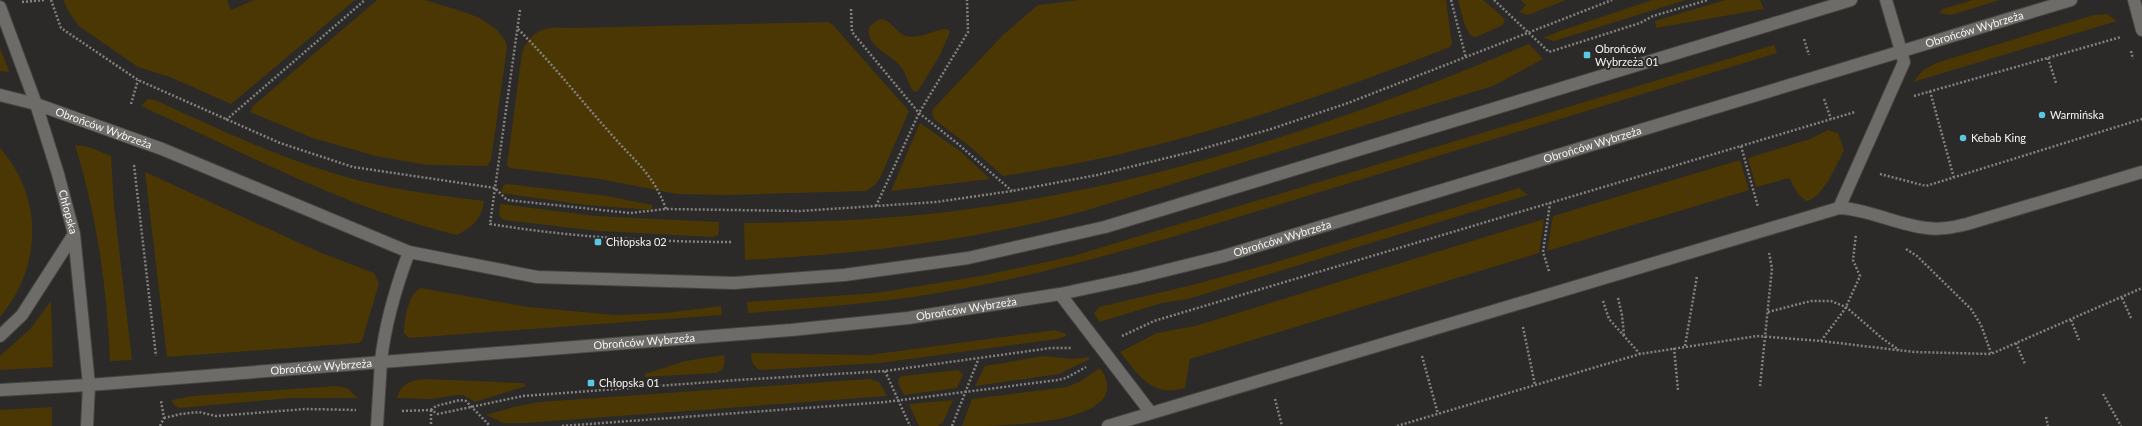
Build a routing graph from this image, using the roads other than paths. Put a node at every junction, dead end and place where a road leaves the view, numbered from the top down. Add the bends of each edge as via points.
1 (1851, 0) edge
2 (1886, 0) edge
3 (2071, 0) edge
4 (2134, 0) edge
5 (0, 7) edge
6 (2142, 30) edge
7 (1901, 51) junction
8 (0, 95) edge
9 (36, 104) junction
10 (2142, 172) edge
11 (1839, 208) junction
12 (74, 234) junction
13 (409, 252) junction
14 (1060, 294) junction
15 (0, 336) edge
16 (381, 361) junction
17 (89, 385) junction
18 (0, 390) edge
19 (1151, 413) junction
20 (87, 426) edge
21 (377, 426) edge
22 (1108, 426) edge

1 - 13 main road, Obrońców Wybrzeża via 1105,227 968,258 844,275 734,283 537,277
2 - 7 main road
3 - 7 main road, Obrońców Wybrzeża
4 - 6 main road
5 - 9 main road, Chłopska
7 - 11 main road via 1904,62 1883,104
7 - 14 main road, Obrońców Wybrzeża via 1224,256
8 - 9 main road, Obrońców Wybrzeża
9 - 12 main road, Chłopska
9 - 13 main road, Obrońców Wybrzeża via 162,148
10 - 11 main road via 1967,224 1940,229 1915,226 1860,210
11 - 19 main road
12 - 15 main road via 22,315
12 - 17 main road, Chłopska
13 - 16 main road via 383,338
14 - 16 main road, Obrońców Wybrzeża via 908,318 815,328
14 - 19 main road
16 - 17 main road, Obrońców Wybrzeża
16 - 21 main road
17 - 18 main road, Obrońców Wybrzeża
17 - 20 main road, Chłopska
19 - 22 main road

